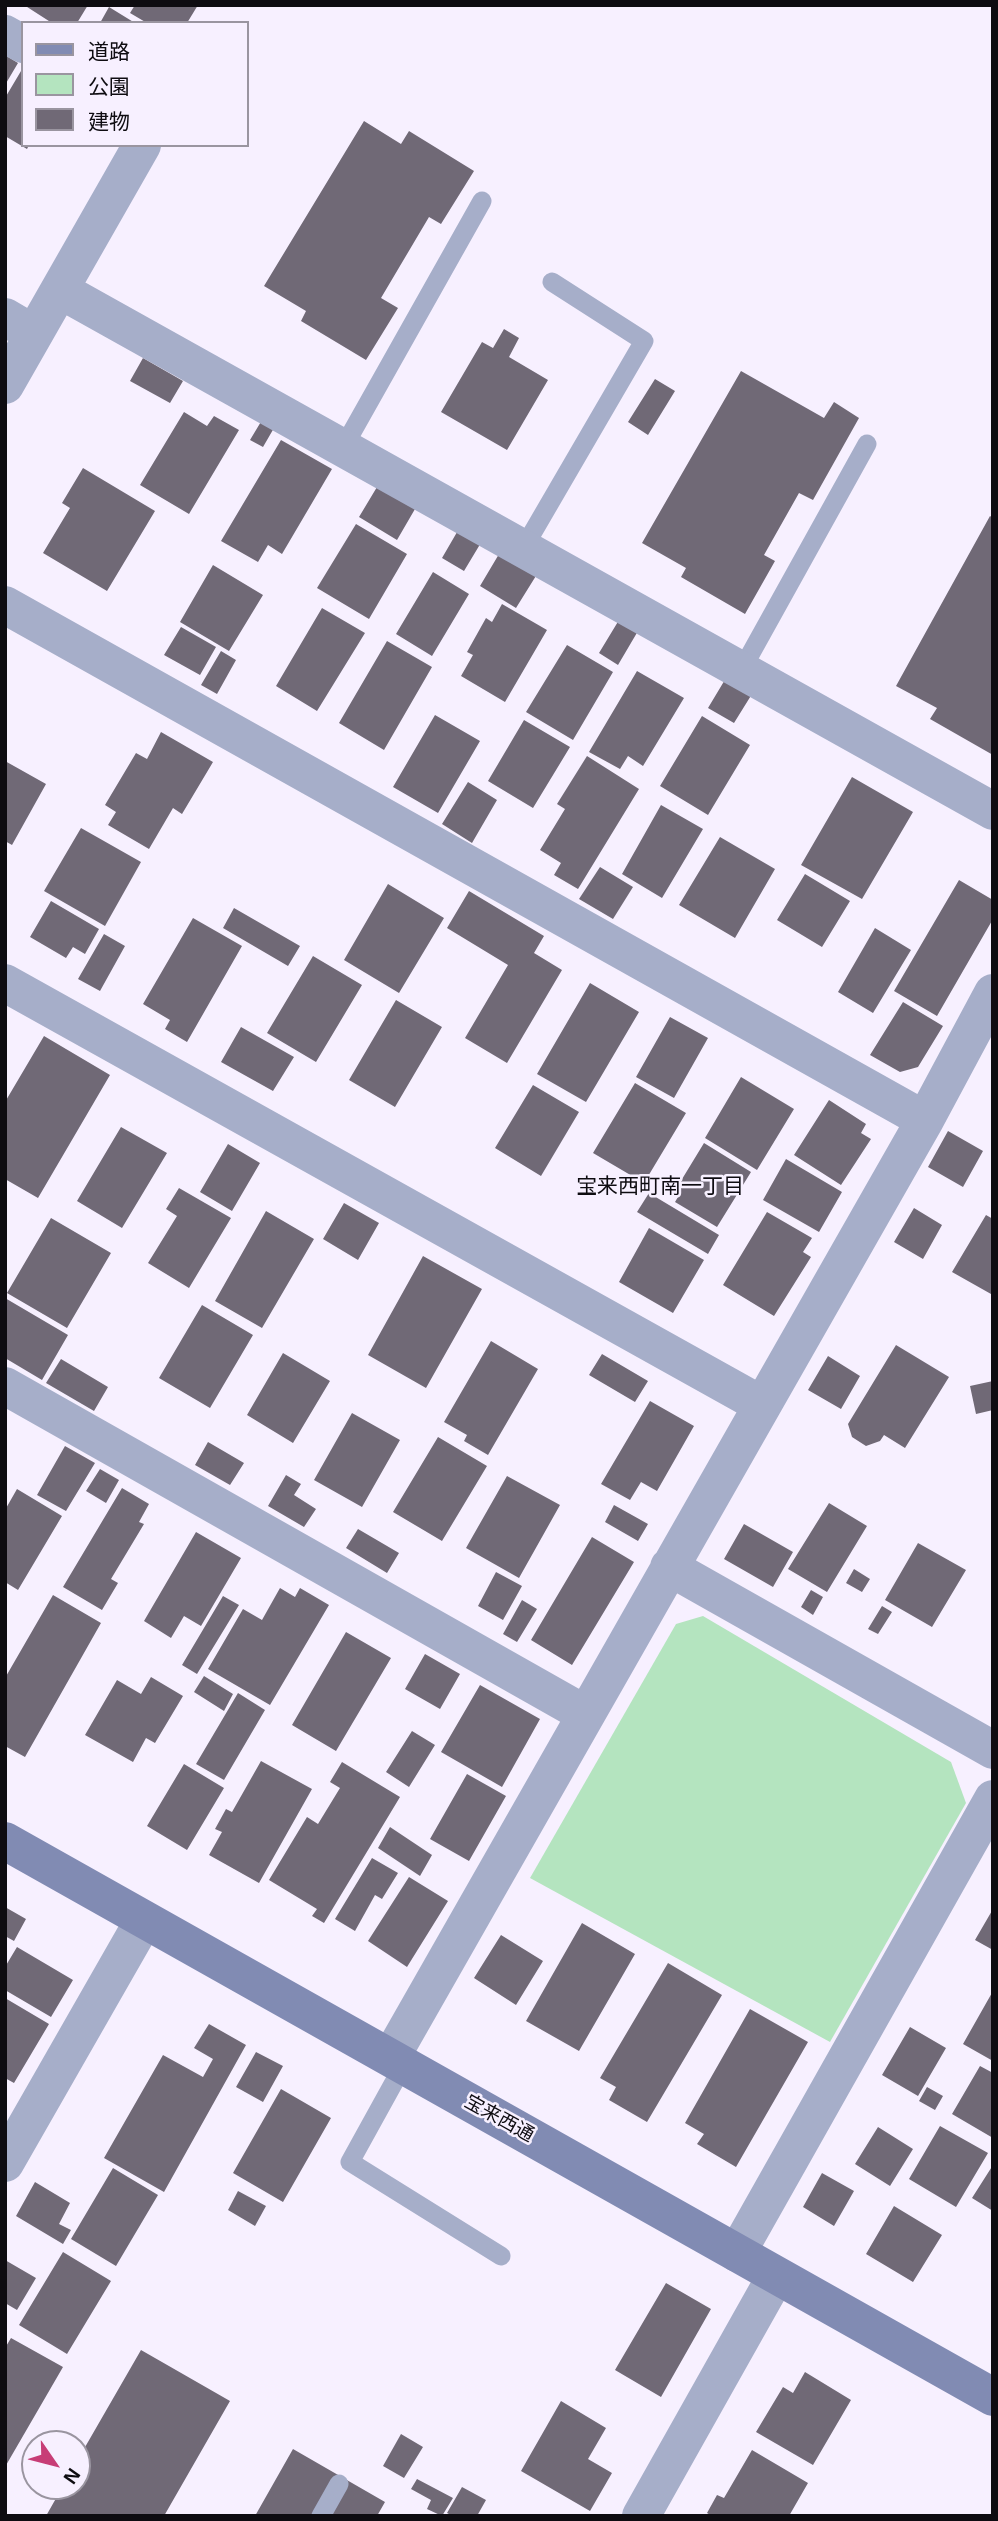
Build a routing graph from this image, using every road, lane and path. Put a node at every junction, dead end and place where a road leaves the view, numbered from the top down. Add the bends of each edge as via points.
1 (5, 34) edge
2 (21, 43) edge
3 (141, 147) edge
4 (482, 201) dead end
5 (552, 282) dead end
6 (60, 290) junction
7 (20, 326) edge
8 (5, 385) edge
9 (867, 444) dead end
10 (343, 449) junction
11 (523, 548) junction
12 (5, 604) edge
13 (741, 671) junction
14 (992, 808) edge
15 (5, 983) edge
16 (992, 996) edge
17 (925, 1120) junction
18 (5, 1386) edge
19 (762, 1405) junction
20 (669, 1567) junction
21 (585, 1714) junction
22 (993, 1750) edge
23 (993, 1799) edge
24 (5, 1841) edge
25 (144, 1920) junction
26 (397, 2061) junction
27 (5, 2163) edge
28 (737, 2253) junction
29 (501, 2256) dead end
30 (776, 2276) junction
31 (993, 2397) edge
32 (339, 2484) dead end
33 (321, 2516) edge
34 (641, 2516) edge

1 - 2 street
3 - 6 street
4 - 10 lane
5 - 11 lane via 644,341
6 - 7 street
6 - 10 street
7 - 8 street
9 - 13 lane
10 - 11 street
11 - 13 street
12 - 17 street
13 - 14 street
15 - 19 street
16 - 17 street
17 - 19 street
18 - 21 street
19 - 20 street
20 - 21 street
20 - 22 street
21 - 26 street
23 - 28 street
24 - 25 street, 宝来西通
25 - 26 street, 宝来西通
25 - 27 street
26 - 28 street, 宝来西通
26 - 29 lane via 350,2162
28 - 30 street, 宝来西通
30 - 31 street, 宝来西通
30 - 34 street
32 - 33 lane

